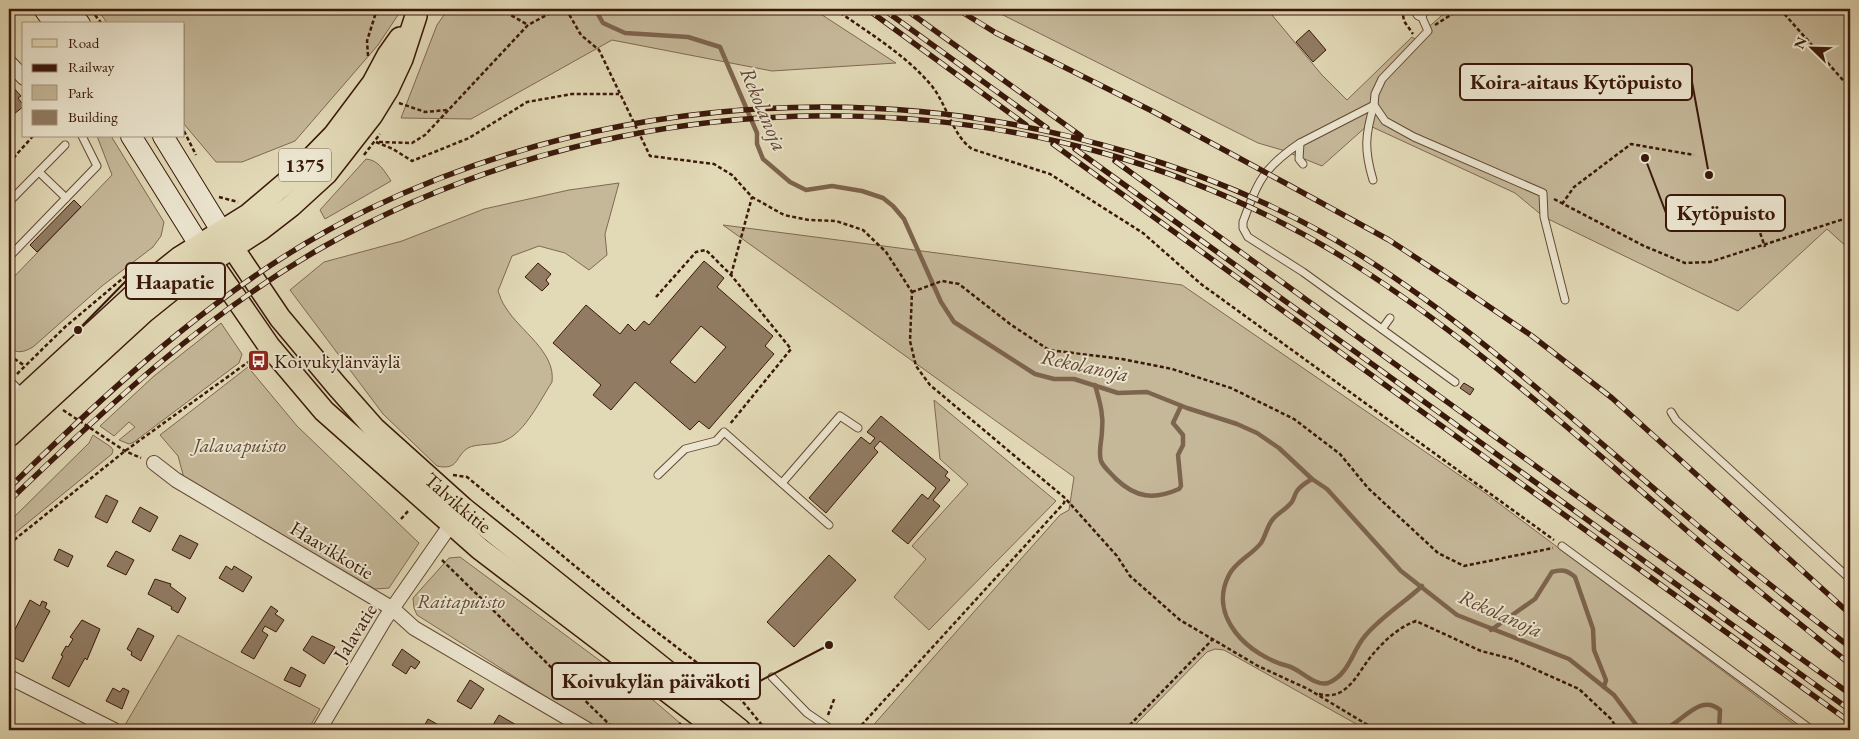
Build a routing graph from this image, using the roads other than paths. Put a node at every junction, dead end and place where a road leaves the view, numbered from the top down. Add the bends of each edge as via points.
1 (44, 9) edge
2 (68, 9) edge
3 (1419, 11) edge
4 (418, 12) edge
5 (54, 22) edge
6 (78, 22) edge
7 (9, 62) edge
8 (22, 76) edge
9 (1374, 105) junction
10 (83, 138) edge
11 (132, 138) edge
12 (164, 138) edge
13 (1300, 143) junction
14 (65, 145) dead end
15 (1304, 164) dead end
16 (39, 172) junction
17 (1373, 180) dead end
18 (66, 198) junction
19 (9, 202) edge
20 (227, 240) junction
21 (205, 254) junction
22 (9, 257) edge
23 (1565, 300) dead end
24 (1390, 318) dead end
25 (1382, 329) junction
26 (1455, 382) dead end
27 (18, 396) edge
28 (1671, 412) dead end
29 (858, 428) dead end
30 (9, 436) edge
31 (154, 463) road end
32 (658, 475) dead end
33 (782, 483) junction
34 (457, 516) junction
35 (828, 525) dead end
36 (1562, 546) road end
37 (1850, 579) edge
38 (393, 609) junction
39 (9, 677) edge
40 (772, 677) dead end
41 (581, 729) edge
42 (114, 730) edge
43 (319, 730) edge
44 (718, 730) edge
45 (740, 730) edge
46 (832, 730) edge
47 (1812, 730) edge

1 - 5 main road
2 - 6 main road
3 - 9 lane via 1428,31 1382,79
4 - 20 main road, 1375 via 373,83 334,135 294,176 243,205
4 - 20 main road via 388,89 326,174 291,206
7 - 8 street
9 - 13 lane
9 - 17 lane via 1368,125 1366,156
9 - 23 lane via 1385,121 1414,137 1543,193 1544,217
10 - 18 lane via 97,166
11 - 21 main road
12 - 20 main road
13 - 15 lane via 1299,159
13 - 25 lane via 1279,157 1265,172 1257,185 1243,228 1248,237
14 - 16 lane
16 - 18 lane
16 - 19 lane
18 - 22 lane
20 - 21 main road, 1375
20 - 34 main road, Talvikkitie via 280,318 374,428
21 - 27 main road, 1375 via 178,258
21 - 34 main road, Talvikkitie via 269,346 324,411
24 - 25 lane
25 - 26 lane
27 - 30 main road
28 - 37 lane
29 - 33 lane via 840,416
31 - 38 street, Haavikkotie via 176,480
32 - 33 lane via 685,449 716,441 724,432
33 - 35 lane
34 - 38 street, Jalavatie
34 - 44 main road, Talvikkitie
34 - 45 main road, Talvikkitie
36 - 47 lane
38 - 41 street, Haavikkotie via 414,628
38 - 43 street, Jalavatie
39 - 42 street
40 - 46 lane via 807,713

